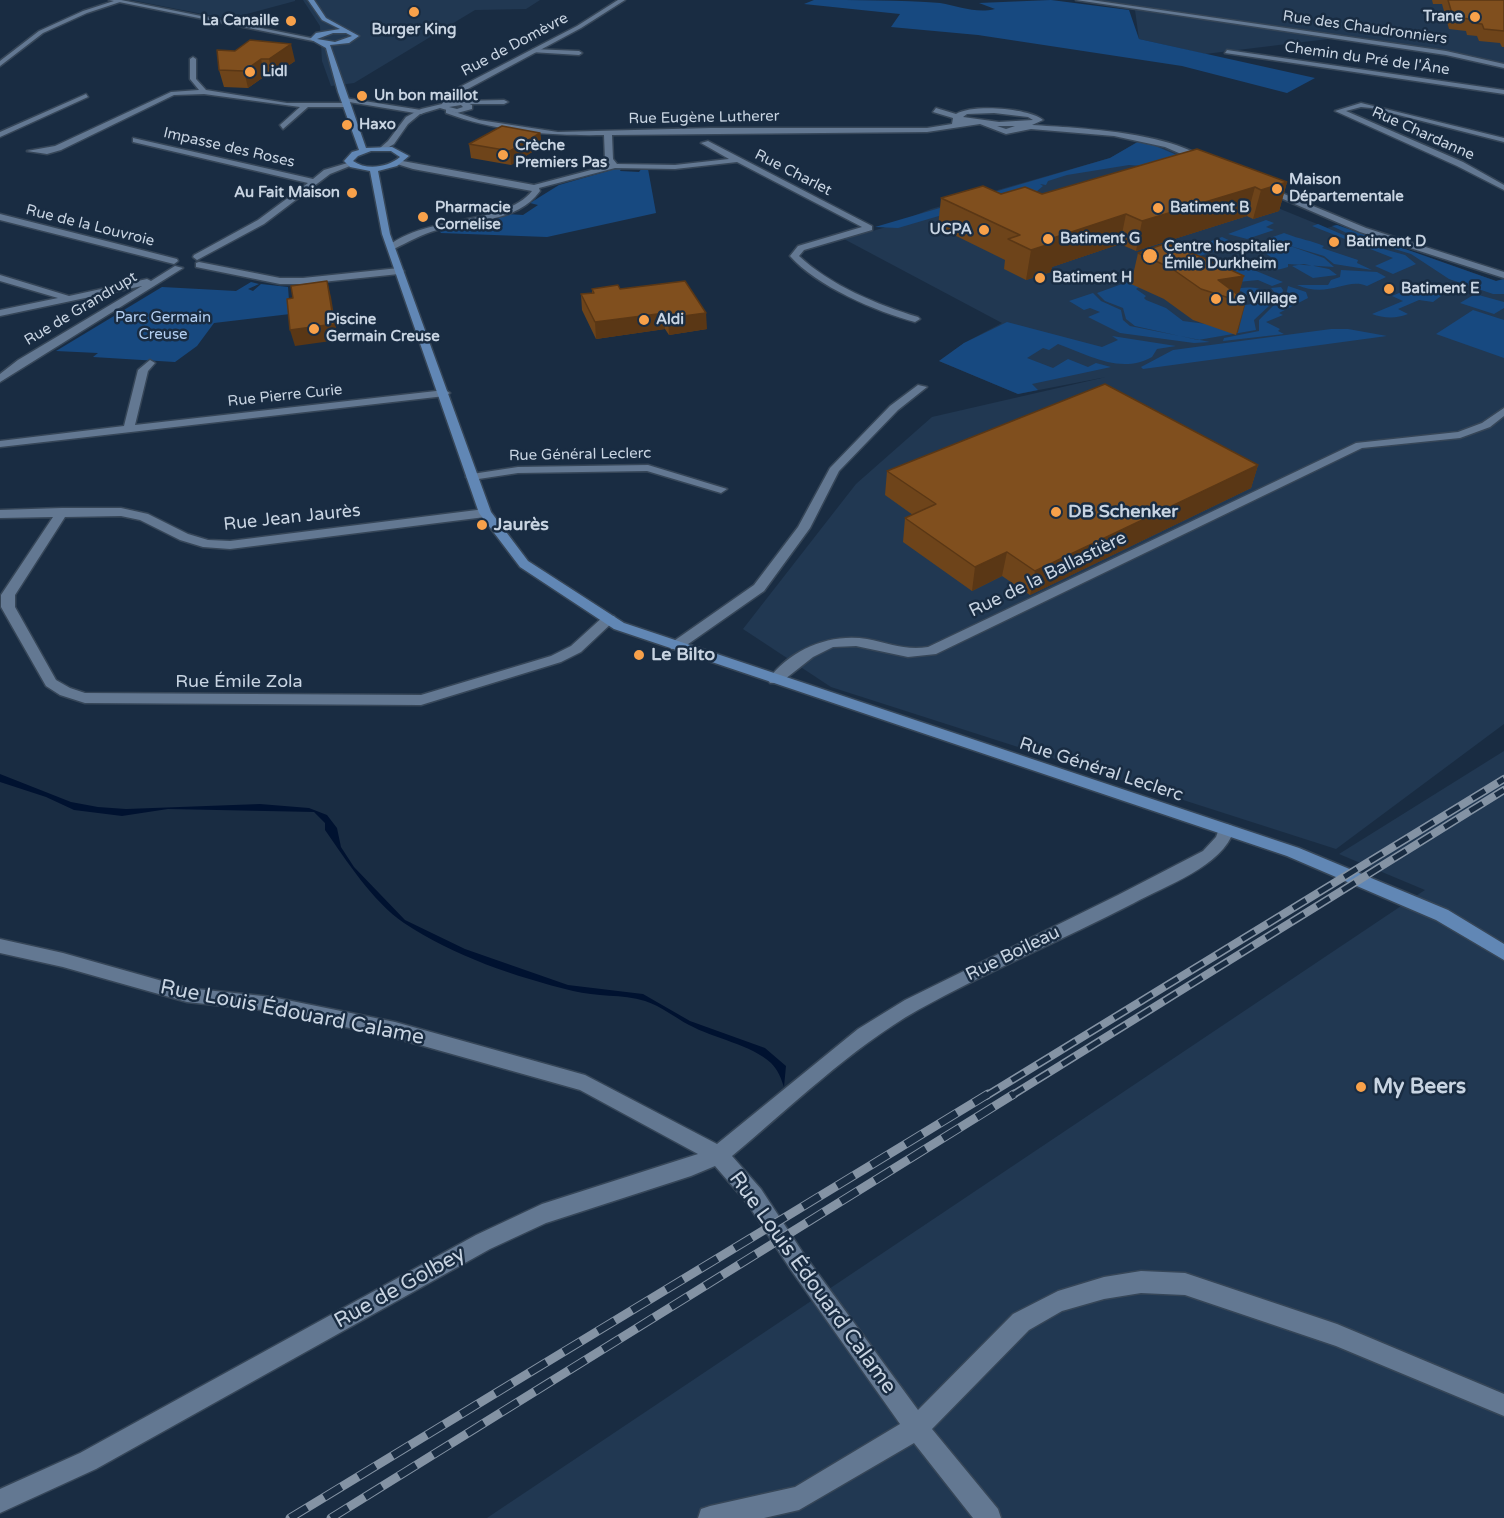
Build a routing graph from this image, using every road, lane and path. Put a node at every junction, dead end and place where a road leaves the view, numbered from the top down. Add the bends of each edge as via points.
1 (112, 0) edge
2 (311, 0) edge
3 (622, 0) edge
4 (1079, 0) edge
5 (120, 2) edge
6 (1104, 2) edge
7 (324, 20) junction
8 (347, 31) junction
9 (318, 35) junction
10 (345, 41) junction
11 (325, 43) junction
12 (534, 51) junction
13 (1227, 52) dead end
14 (579, 53) dead end
15 (331, 57) junction
16 (193, 59) dead end
17 (1, 66) edge
18 (1504, 66) edge
19 (204, 92) junction
20 (1504, 92) edge
21 (451, 95) junction
22 (86, 96) dead end
23 (504, 102) dead end
24 (345, 103) junction
25 (306, 105) junction
26 (447, 108) junction
27 (464, 109) junction
28 (420, 112) junction
29 (965, 112) junction
30 (957, 117) junction
31 (1038, 118) junction
32 (981, 122) junction
33 (1025, 125) junction
34 (283, 127) dead end
35 (946, 128) junction
36 (1061, 129) junction
37 (711, 130) junction
38 (677, 131) junction
39 (608, 133) junction
40 (0, 135) edge
41 (136, 140) dead end
42 (1504, 140) edge
43 (705, 143) junction
44 (384, 148) junction
45 (32, 151) dead end
46 (363, 151) junction
47 (738, 160) junction
48 (400, 162) junction
49 (351, 164) junction
50 (1215, 165) edge
51 (615, 166) junction
52 (373, 168) junction
53 (316, 182) junction
54 (1259, 186) edge
55 (534, 187) junction
56 (1504, 188) edge
57 (0, 217) edge
58 (391, 247) junction
59 (186, 261) junction
60 (399, 271) junction
61 (1504, 275) edge
62 (0, 278) edge
63 (158, 280) junction
64 (96, 293) junction
65 (70, 299) junction
66 (123, 301) junction
67 (111, 308) junction
68 (0, 313) edge
69 (915, 319) dead end
70 (150, 363) dead end
71 (0, 379) edge
72 (922, 387) dead end
73 (445, 393) junction
74 (1504, 411) edge
75 (129, 429) junction
76 (0, 444) edge
77 (472, 477) junction
78 (721, 489) dead end
79 (62, 512) junction
80 (485, 513) junction
81 (0, 514) edge
82 (609, 619) junction
83 (676, 646) junction
84 (775, 680) junction
85 (1226, 830) junction
86 (0, 946) edge
87 (1504, 953) edge
88 (801, 1088) joint
89 (718, 1155) junction
90 (1504, 1405) edge
91 (916, 1428) junction
92 (0, 1501) edge
93 (710, 1518) edge
94 (989, 1518) edge

1 - 5 street
2 - 7 main road
3 - 12 street, Rue de Domèvre
4 - 6 street, Rue des Chaudronniers
5 - 9 street via 287,34
5 - 17 street via 51,27
6 - 18 street, Rue des Chaudronniers via 1435,51
7 - 8 main road
7 - 9 main road via 327,24
8 - 9 main road
8 - 10 main road via 356,36
9 - 11 main road
10 - 11 main road
10 - 15 main road
11 - 15 main road
12 - 14 street
12 - 21 street, Rue de Domèvre
13 - 20 street, Chemin du Pré de l'Âne
15 - 24 main road
16 - 19 street via 193,79
19 - 25 street via 270,104
19 - 45 street via 165,95 58,148
21 - 26 street, Rue de Domèvre
21 - 27 street, Rue de Domèvre
22 - 40 street
23 - 27 street
24 - 25 street
24 - 28 street
24 - 46 main road
25 - 34 street
26 - 27 street, Rue Eugène Lutherer
26 - 27 street
26 - 28 street
27 - 39 street, Rue Eugène Lutherer via 540,133
28 - 44 street via 403,123 395,140
29 - 30 street
29 - 30 street via 934,110
29 - 31 street via 994,111
30 - 32 street
30 - 35 street via 957,122
31 - 33 street
31 - 36 street
32 - 33 street
32 - 33 street via 1006,133
32 - 35 street, Rue Eugène Lutherer
33 - 36 street
35 - 37 street, Rue Eugène Lutherer
36 - 50 street via 1143,137
37 - 38 street, Rue Eugène Lutherer
37 - 43 street
38 - 39 street, Rue Eugène Lutherer
38 - 43 street, Rue Charlet
39 - 51 street via 609,160
41 - 53 street, Impasse des Roses
42 - 56 street, Rue Chardanne via 1371,106 1338,111 1451,159
43 - 47 street, Rue Charlet
44 - 46 main road
44 - 48 main road via 403,153
46 - 49 main road via 350,157
47 - 51 street via 675,167
47 - 69 street, Rue Charlet via 868,228 801,248 794,256 882,310
48 - 52 main road
48 - 55 street
49 - 52 main road
49 - 53 street, Rue de Grandrupt via 327,172
51 - 55 street
52 - 58 main road, Rue Général Leclerc
53 - 59 street, Rue de Grandrupt via 261,222
54 - 61 street via 1363,230
55 - 58 street via 534,196 513,212 431,228
57 - 59 street, Rue de la Louvroie
58 - 60 main road, Rue Général Leclerc
59 - 60 street, Rue de la Louvroie via 280,280
59 - 63 street, Rue de Grandrupt
60 - 73 main road, Rue Général Leclerc
62 - 65 street
63 - 64 street
63 - 66 street, Rue de Grandrupt
64 - 65 street
64 - 66 street
65 - 67 street
65 - 68 street
66 - 67 street, Rue de Grandrupt
67 - 71 street, Rue de Grandrupt
70 - 75 street via 143,369
72 - 83 street via 894,408 834,470 804,528 759,588
73 - 75 street, Rue Pierre Curie
73 - 77 main road, Rue Général Leclerc
74 - 84 street, Rue de la Ballastière via 1486,425 1460,435 1360,445 931,651 914,655 853,642 823,644 807,652
75 - 76 street, Rue Pierre Curie
77 - 78 street, Rue Général Leclerc via 518,470 648,468
77 - 80 main road, Rue Général Leclerc
79 - 80 street, Rue Jean Jaurès via 144,517 184,537 230,545
79 - 81 street, Rue Jean Jaurès
79 - 82 street, Rue Émile Zola via 11,588 8,606 51,683 74,696 421,700 556,659 576,648
80 - 82 main road, Rue Général Leclerc via 524,564
82 - 83 main road, Rue Général Leclerc
83 - 84 main road, Rue Général Leclerc
84 - 85 main road, Rue Général Leclerc
85 - 87 main road, Rue Général Leclerc via 1293,852 1404,897
85 - 88 street, Rue Boileau via 1223,840 1209,855 911,1005 864,1035
86 - 89 street, Rue Louis Édouard Calame via 187,995 272,1004 395,1030 585,1083
88 - 89 street, Rue de Golbey
89 - 91 street, Rue Louis Édouard Calame via 754,1196
89 - 92 street, Rue de Golbey via 542,1214 483,1242 88,1461
90 - 91 street via 1337,1335 1185,1284 1141,1282 1058,1302 1021,1322
91 - 93 street via 799,1498
91 - 94 street, Rue Louis Édouard Calame

